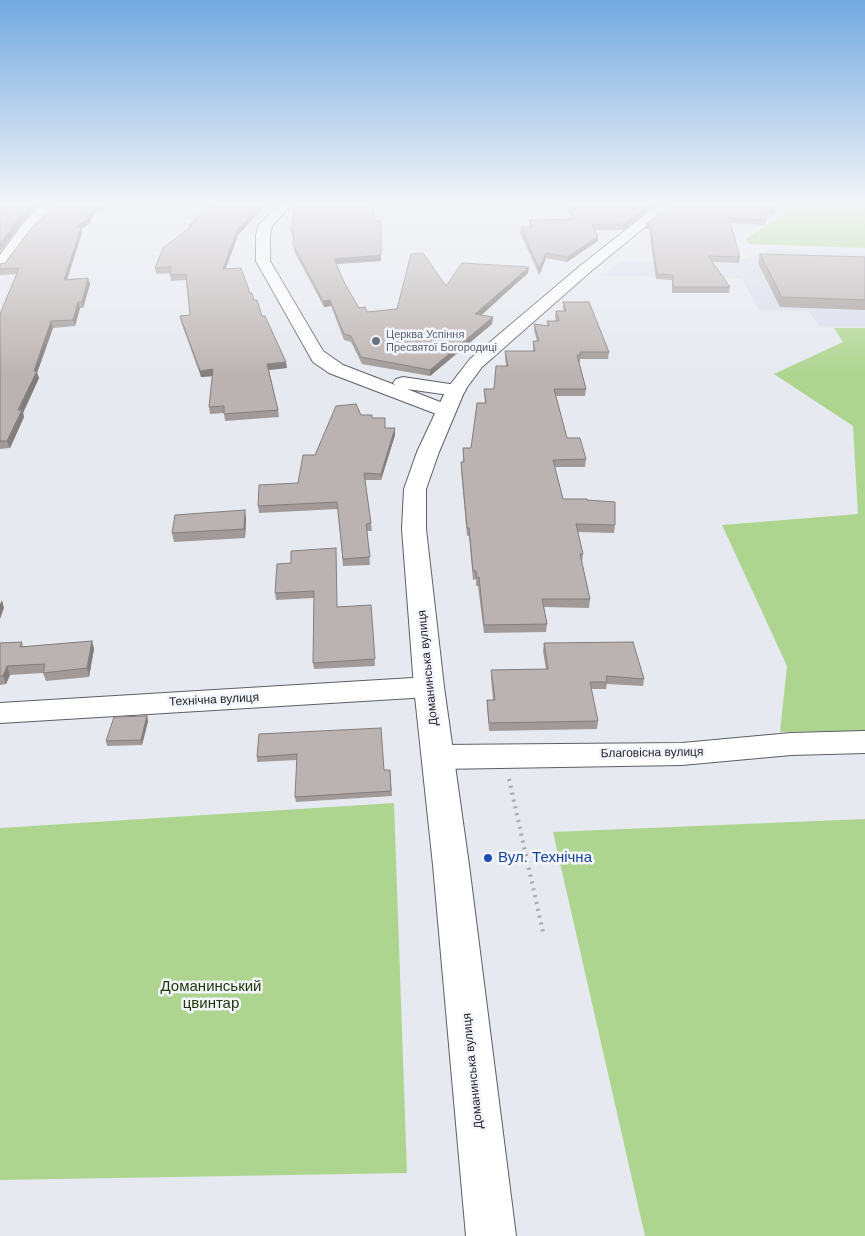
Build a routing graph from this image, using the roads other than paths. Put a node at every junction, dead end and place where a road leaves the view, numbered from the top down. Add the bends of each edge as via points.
1 (263, 261) edge
2 (597, 261) edge
3 (369, 381) junction
4 (456, 390) junction
5 (446, 411) junction
6 (429, 687) junction
7 (0, 713) edge
8 (865, 742) edge
9 (439, 756) junction
10 (491, 1236) edge

1 - 3 street via 319,358 336,369
2 - 4 street, Доманинська вулиця via 498,342 476,363
3 - 4 street
3 - 5 street
4 - 5 street, Доманинська вулиця
5 - 6 street, Доманинська вулиця via 415,489 413,506
6 - 7 street, Технічна вулиця
6 - 9 street, Доманинська вулиця
8 - 9 street, Благовісна вулиця via 791,744 682,754
9 - 10 street, Доманинська вулиця

